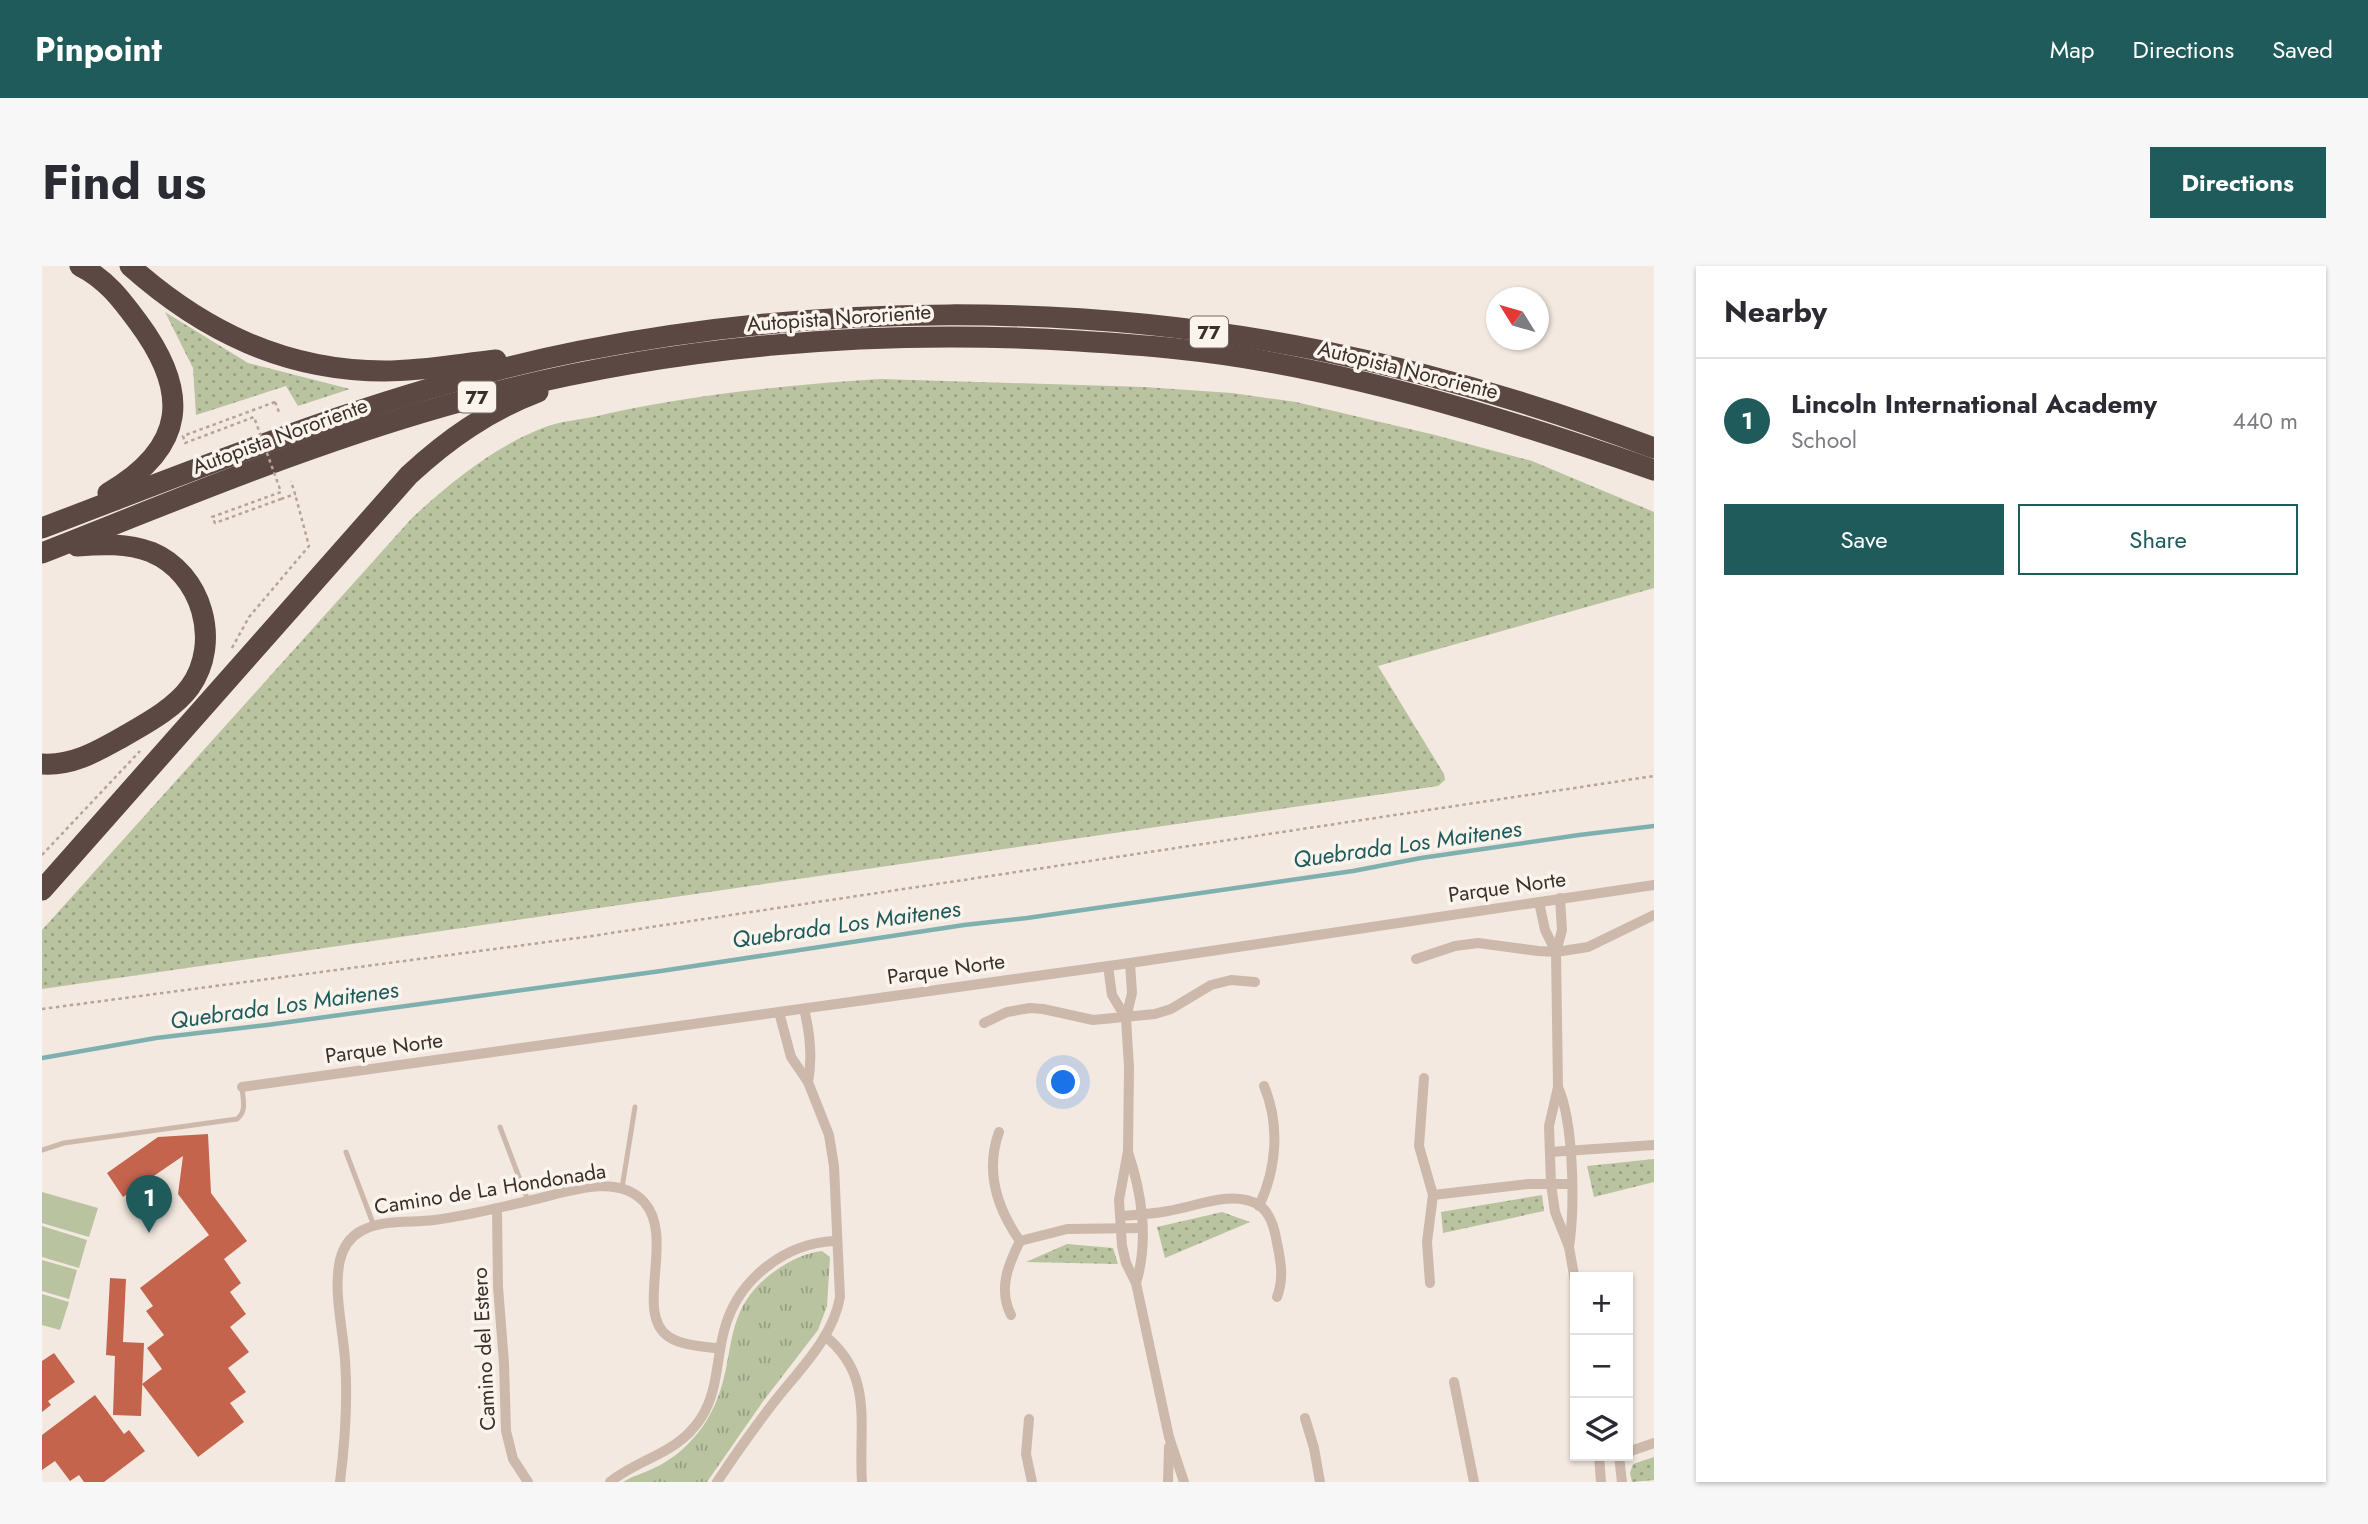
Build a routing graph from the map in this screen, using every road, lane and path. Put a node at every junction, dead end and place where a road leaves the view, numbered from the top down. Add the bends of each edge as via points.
1 (80, 266) edge
2 (130, 266) edge
3 (579, 351) junction
4 (603, 369) junction
5 (279, 412) dead end
6 (1654, 448) edge
7 (1654, 470) edge
8 (291, 481) dead end
9 (42, 528) edge
10 (46, 551) edge
11 (42, 764) edge
12 (1654, 776) edge
13 (1654, 885) edge
14 (42, 890) edge
15 (1560, 898) junction
16 (1539, 902) junction
17 (1654, 915) edge
18 (1556, 951) junction
19 (1416, 959) dead end
20 (1130, 963) junction
21 (1108, 966) junction
22 (1255, 982) dead end
23 (42, 1009) edge
24 (804, 1009) junction
25 (779, 1012) junction
26 (1126, 1018) junction
27 (984, 1023) dead end
28 (1424, 1078) dead end
29 (808, 1082) junction
30 (1264, 1086) dead end
31 (242, 1087) joint
32 (1558, 1087) junction
33 (635, 1107) dead end
34 (500, 1127) dead end
35 (999, 1132) dead end
36 (1654, 1145) edge
37 (42, 1150) edge
38 (1128, 1151) junction
39 (1569, 1151) junction
40 (346, 1152) dead end
41 (1550, 1152) junction
42 (1551, 1184) junction
43 (1572, 1184) junction
44 (622, 1188) junction
45 (1433, 1195) junction
46 (528, 1201) junction
47 (1259, 1206) junction
48 (497, 1209) junction
49 (1142, 1214) junction
50 (1120, 1216) junction
51 (374, 1226) junction
52 (1120, 1228) junction
53 (1142, 1228) junction
54 (837, 1241) junction
55 (1020, 1241) junction
56 (1569, 1247) junction
57 (1573, 1272) edge
58 (1136, 1283) junction
59 (1430, 1283) dead end
60 (1277, 1297) dead end
61 (1011, 1315) dead end
62 (825, 1336) junction
63 (720, 1349) junction
64 (1454, 1382) dead end
65 (1305, 1418) dead end
66 (1029, 1419) dead end
67 (1169, 1437) junction
68 (1654, 1443) edge
69 (1633, 1450) edge
70 (1599, 1461) edge
71 (1618, 1461) edge
72 (340, 1482) edge
73 (528, 1482) edge
74 (610, 1482) edge
75 (717, 1482) edge
76 (862, 1482) edge
77 (1032, 1482) edge
78 (1168, 1482) edge
79 (1184, 1482) edge
80 (1320, 1482) edge
81 (1474, 1482) edge
82 (1601, 1482) edge
83 (1615, 1482) edge
84 (1622, 1482) edge

1 - 9 highway via 111,288 154,345 170,378 171,421 162,445 140,472
2 - 3 highway via 169,299 218,330 262,350 312,363 405,371
3 - 6 highway, Autopista Nororiente / 77 via 817,320 962,316 1101,321 1210,332 1364,360 1527,404
3 - 9 highway, Autopista Nororiente / 77 via 386,402
4 - 7 highway, Autopista Nororiente / 77 via 711,352 889,338 1141,345 1269,362 1406,392
4 - 10 highway, Autopista Nororiente / 77 via 474,398 353,435
4 - 14 highway via 491,414 431,454
5 - 8 path, bridge via 275,402 183,436 185,443 254,417 264,442 282,492 212,517 215,523 295,494
10 - 11 highway via 116,545 140,548 163,558 183,575 197,597 205,641 196,677 162,712 92,755
12 - 23 path via 598,935
13 - 15 street, Parque Norte
15 - 16 street, Parque Norte
15 - 18 street via 1562,922
16 - 18 street via 1545,930
16 - 20 street, Parque Norte
17 - 18 street via 1588,947
18 - 19 street via 1478,943
18 - 32 street
20 - 21 street, Parque Norte
20 - 26 street via 1132,993
21 - 24 street, Parque Norte
21 - 26 street via 1112,995
22 - 26 street via 1220,982 1162,1013
24 - 25 street, Parque Norte
24 - 29 street via 811,1044
25 - 29 street via 790,1057
25 - 31 street, Parque Norte
26 - 27 street via 1093,1020 1030,1009 1007,1012
26 - 38 street
28 - 45 street via 1419,1146
29 - 54 street via 832,1150
30 - 47 street via 1275,1147
31 - 37 lane via 244,1109 237,1119
32 - 39 street via 1567,1115
32 - 41 street
33 - 44 lane
34 - 46 lane
35 - 55 street via 992,1160 994,1182 1006,1218
36 - 39 street
38 - 49 street
38 - 50 street via 1119,1189
39 - 41 street
39 - 43 street
40 - 51 lane
41 - 42 street
42 - 43 street
42 - 45 street
42 - 56 street via 1558,1223
43 - 56 street
44 - 46 street, Camino de La Hondonada via 597,1187
44 - 63 street, Camino de La Hondonada via 643,1201 656,1225 654,1299 659,1328 677,1341
45 - 59 street via 1427,1242
46 - 48 street, Camino de La Hondonada
47 - 49 street via 1217,1200
47 - 60 street via 1272,1222 1277,1241 1282,1273
48 - 51 street, Camino de La Hondonada
48 - 73 street, Camino del Estero via 506,1431 513,1459
49 - 50 street
49 - 53 street
50 - 52 street
51 - 72 street, Camino de La Hondonada via 349,1240 339,1262 346,1381
52 - 53 street
52 - 55 street via 1067,1229
52 - 58 street via 1124,1255
53 - 58 street
54 - 62 street via 840,1297
54 - 63 street via 802,1247 757,1275 733,1304
55 - 61 street via 1004,1281
56 - 57 street
58 - 67 street
62 - 75 street
62 - 76 street via 845,1356 859,1385
63 - 74 street via 710,1401 693,1429 667,1452
64 - 81 street
65 - 80 street
66 - 77 street via 1026,1454
67 - 78 street
67 - 79 street
68 - 69 street
70 - 82 street
71 - 84 street
83 - 84 street

